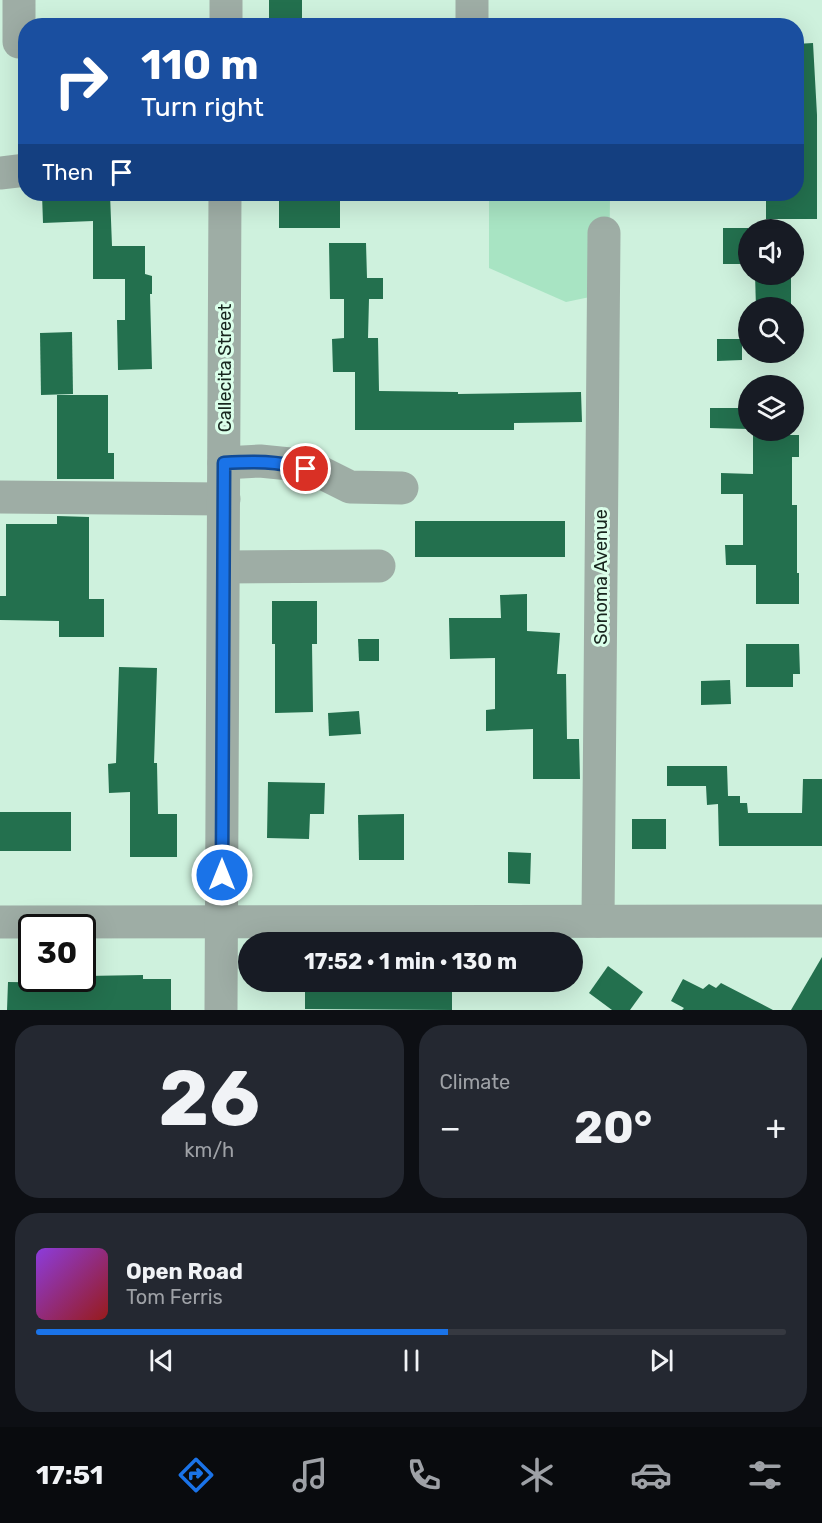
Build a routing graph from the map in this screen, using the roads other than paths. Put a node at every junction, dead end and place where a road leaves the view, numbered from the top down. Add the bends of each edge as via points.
1 (19, 0) edge
2 (226, 0) edge
3 (472, 0) edge
4 (19, 18) edge
5 (226, 18) edge
6 (472, 18) edge
7 (18, 171) edge
8 (0, 173) edge
9 (225, 201) edge
10 (604, 233) dead end
11 (224, 463) junction
12 (402, 488) dead end
13 (0, 497) edge
14 (224, 499) junction
15 (379, 566) dead end
16 (224, 567) junction
17 (598, 921) junction
18 (822, 921) edge
19 (0, 922) edge
20 (222, 923) junction
21 (221, 1010) edge

1 - 4 street
2 - 5 street
3 - 6 street
7 - 8 street
9 - 11 street, Callecita Street
10 - 17 street, Sonoma Avenue
11 - 12 street via 290,464 322,473 350,487
11 - 14 street, Callecita Street
13 - 14 street
14 - 16 street, Callecita Street
15 - 16 street
16 - 20 street, Callecita Street
17 - 18 street
17 - 20 street
19 - 20 street
20 - 21 street, Callecita Street

